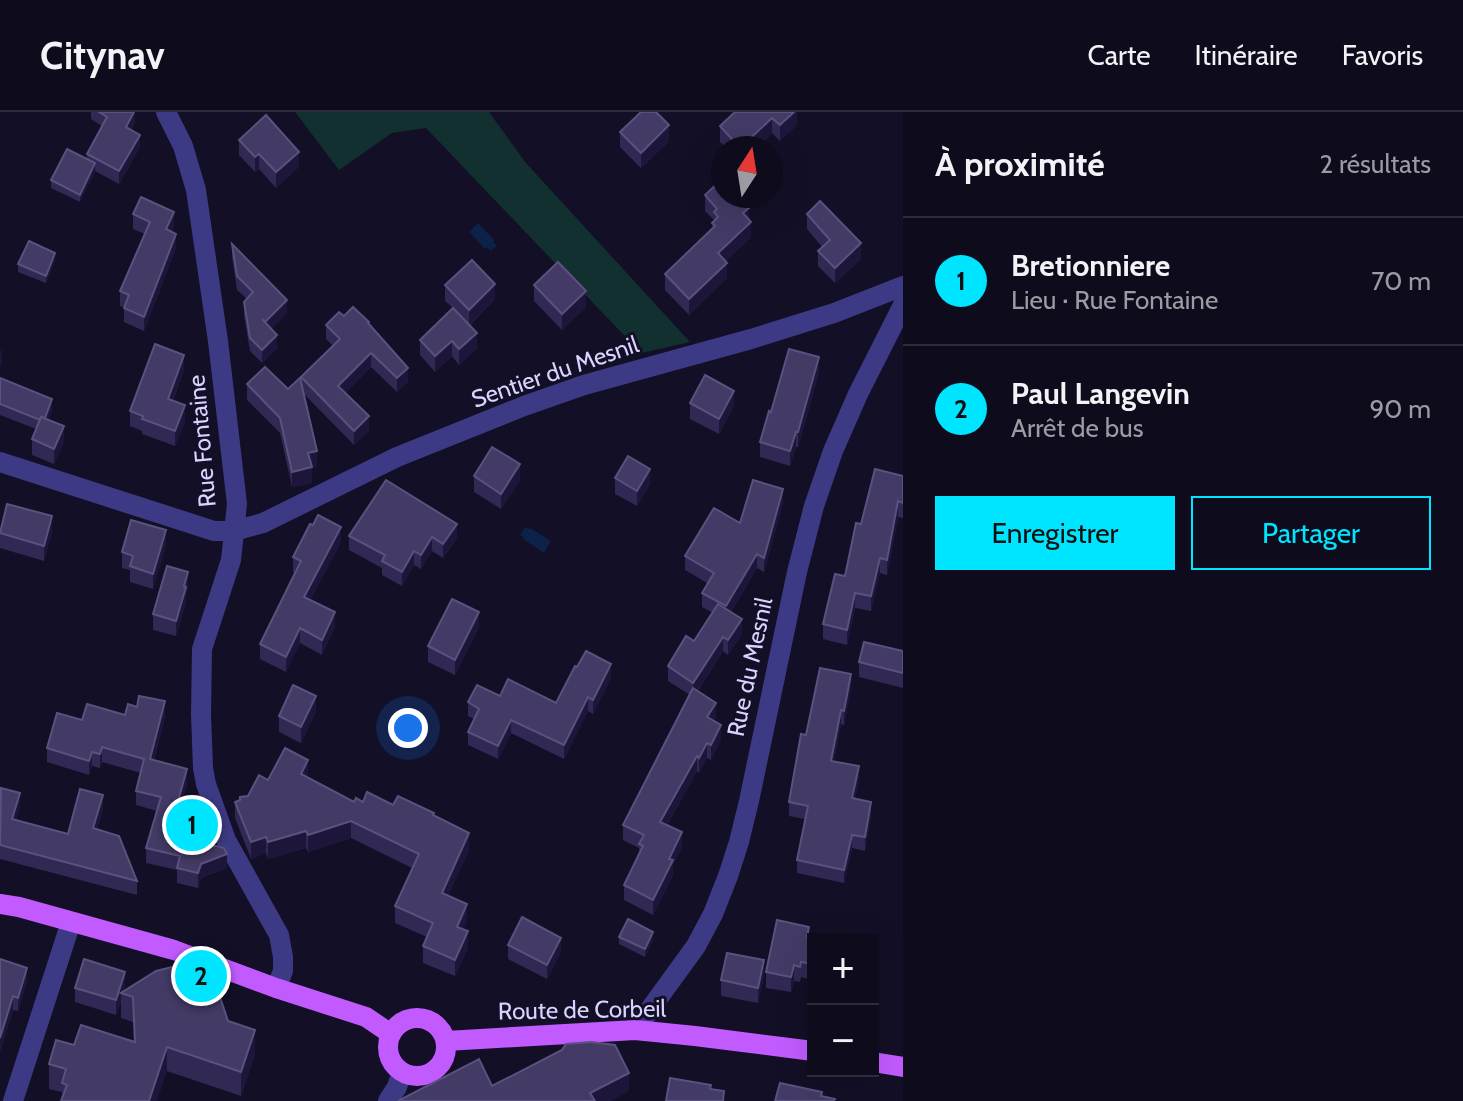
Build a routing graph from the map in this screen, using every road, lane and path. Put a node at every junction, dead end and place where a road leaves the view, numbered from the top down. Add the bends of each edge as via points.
1 (166, 112) edge
2 (903, 286) edge
3 (903, 305) edge
4 (0, 462) edge
5 (234, 531) junction
6 (0, 904) edge
7 (71, 922) junction
8 (276, 988) junction
9 (635, 1030) junction
10 (391, 1034) junction
11 (446, 1041) junction
12 (807, 1050) edge
13 (879, 1063) edge
14 (903, 1067) edge
15 (402, 1072) junction
16 (13, 1101) edge
17 (388, 1101) edge

1 - 5 street, Rue Fontaine via 196,190 237,504
2 - 5 street, Sentier du Mesnil via 765,335 524,406 397,457 263,523
3 - 9 street, Rue du Mesnil via 852,408 814,506 728,876 696,946
4 - 5 street via 214,531
5 - 8 street, Rue Fontaine via 231,560 202,649 203,768 226,840 279,935 283,971
6 - 7 main road
7 - 8 main road via 174,950
7 - 16 street
8 - 10 main road via 366,1017
9 - 11 main road, Route de Corbeil
9 - 12 main road, Route de Corbeil
10 - 11 main road via 404,1021 421,1018 437,1026
10 - 15 main road via 390,1059
11 - 15 main road via 443,1060 430,1074
13 - 14 main road
15 - 17 street

